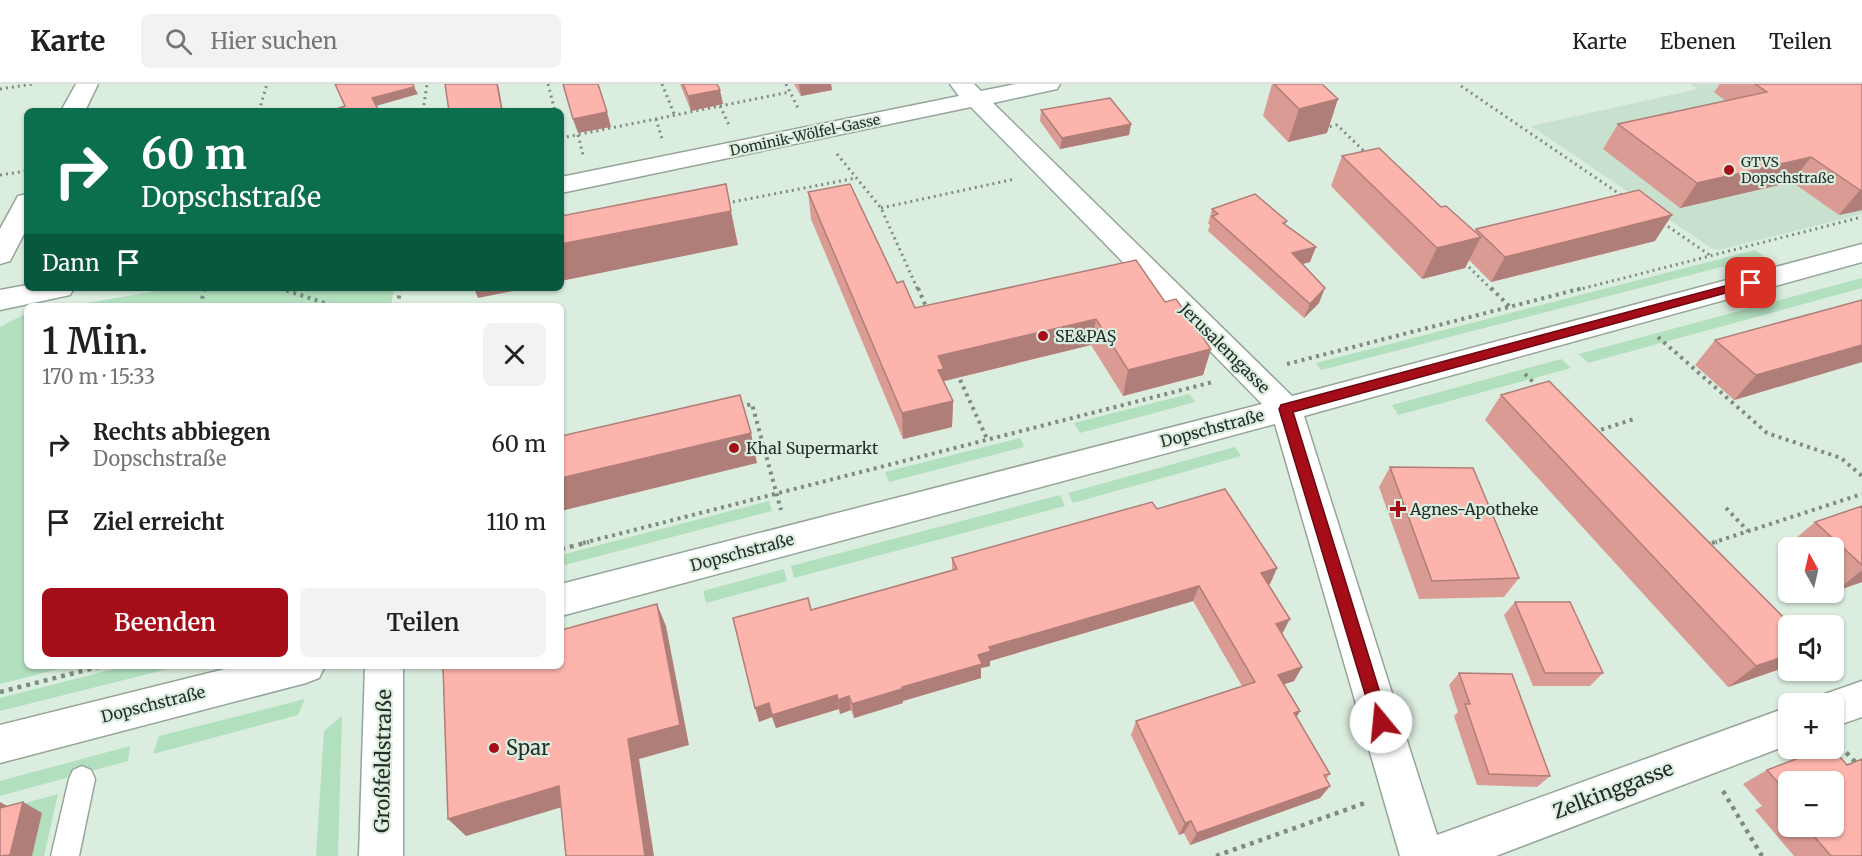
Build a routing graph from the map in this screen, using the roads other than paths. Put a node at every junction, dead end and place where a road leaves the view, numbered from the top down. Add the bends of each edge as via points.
1 (87, 84) edge
2 (1049, 84) edge
3 (969, 92) edge
4 (75, 108) edge
5 (564, 184) edge
6 (24, 208) edge
7 (1862, 253) edge
8 (0, 255) edge
9 (45, 291) edge
10 (0, 300) edge
11 (1286, 409) junction
12 (564, 599) edge
13 (294, 669) edge
14 (384, 669) edge
15 (1862, 699) edge
16 (1844, 706) edge
17 (1778, 730) edge
18 (0, 744) edge
19 (82, 779) dead end
20 (65, 856) edge
21 (381, 856) edge
22 (1422, 856) edge
23 (1439, 856) edge

1 - 4 street
2 - 3 street, Dominik-Wölfel-Gasse
3 - 5 street, Dominik-Wölfel-Gasse via 819,132
3 - 11 street, Jerusalemgasse
6 - 8 street
7 - 11 street, Dopschstraße
9 - 10 street
11 - 12 street, Dopschstraße
11 - 22 street, Jerusalemgasse
13 - 18 street, Dopschstraße
14 - 21 street, Großfeldstraße
15 - 16 street
17 - 23 street, Zelkinggasse
19 - 20 lane

